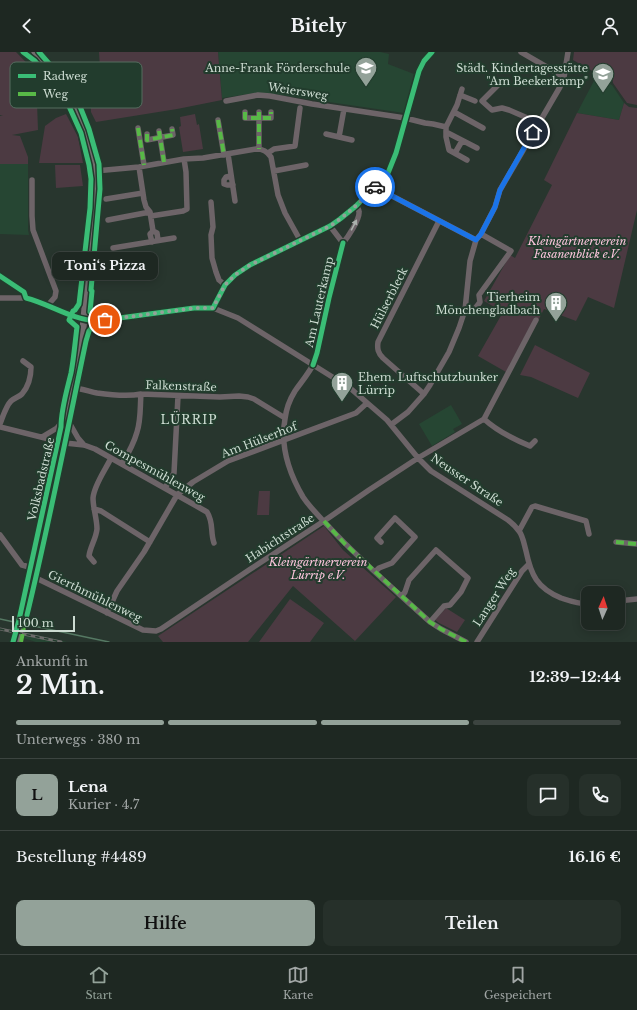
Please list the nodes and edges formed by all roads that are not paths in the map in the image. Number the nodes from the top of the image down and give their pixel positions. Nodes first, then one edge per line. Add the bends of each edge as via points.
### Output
1 (28, 52) edge
2 (35, 52) edge
3 (432, 52) edge
4 (521, 52) edge
5 (568, 52) edge
6 (41, 62) edge
7 (42, 62) edge
8 (564, 77) junction
9 (500, 83) dead end
10 (226, 101) dead end
11 (475, 101) dead end
12 (75, 108) edge
13 (300, 108) dead end
14 (344, 109) junction
15 (245, 112) dead end
16 (258, 112) dead end
17 (271, 112) dead end
18 (454, 112) junction
19 (259, 118) junction
20 (405, 118) junction
21 (218, 120) dead end
22 (539, 123) junction
23 (483, 128) dead end
24 (172, 129) dead end
25 (446, 130) junction
26 (159, 131) dead end
27 (137, 133) dead end
28 (147, 134) dead end
29 (326, 134) dead end
30 (339, 137) junction
31 (160, 138) junction
32 (352, 140) dead end
33 (462, 141) junction
34 (477, 148) dead end
35 (259, 149) junction
36 (268, 153) junction
37 (456, 153) junction
38 (226, 155) junction
39 (184, 159) junction
40 (467, 160) dead end
41 (164, 162) junction
42 (306, 165) dead end
43 (141, 166) junction
44 (274, 170) junction
45 (96, 171) junction
46 (32, 180) dead end
47 (375, 187) junction
48 (143, 193) junction
49 (106, 199) dead end
50 (235, 201) dead end
51 (211, 202) dead end
52 (356, 206) junction
53 (150, 214) junction
54 (108, 220) dead end
55 (439, 221) junction
56 (330, 226) junction
57 (153, 231) junction
58 (481, 234) junction
59 (174, 238) dead end
60 (158, 240) junction
61 (300, 240) junction
62 (476, 240) junction
63 (152, 242) junction
64 (343, 243) junction
65 (113, 248) dead end
66 (0, 276) edge
67 (225, 285) junction
68 (0, 298) edge
69 (26, 298) junction
70 (48, 305) junction
71 (213, 308) junction
72 (465, 310) junction
73 (84, 320) junction
74 (536, 320) dead end
75 (24, 361) dead end
76 (313, 364) junction
77 (72, 388) junction
78 (141, 394) junction
79 (424, 394) junction
80 (178, 396) junction
81 (368, 403) junction
82 (66, 417) junction
83 (285, 418) junction
84 (484, 419) junction
85 (0, 424) edge
86 (392, 424) junction
87 (0, 427) edge
88 (42, 437) junction
89 (283, 441) junction
90 (535, 441) dead end
91 (61, 442) junction
92 (84, 445) junction
93 (112, 458) junction
94 (418, 458) junction
95 (122, 464) junction
96 (165, 488) junction
97 (177, 495) junction
98 (94, 509) junction
99 (324, 521) junction
100 (519, 531) junction
101 (589, 534) dead end
102 (0, 535) edge
103 (150, 542) junction
104 (381, 542) dead end
105 (616, 542) dead end
106 (214, 543) dead end
107 (637, 544) edge
108 (94, 562) dead end
109 (529, 564) junction
110 (33, 568) junction
111 (375, 572) junction
112 (31, 577) junction
113 (402, 596) junction
114 (637, 599) edge
115 (625, 600) edge
116 (581, 604) edge
117 (107, 613) junction
118 (430, 622) junction
119 (151, 631) joint
120 (17, 642) edge
121 (466, 642) edge
122 (477, 642) edge

1 - 6 main road
2 - 7 main road
3 - 20 street via 419,71
4 - 8 street
5 - 8 street
8 - 22 street
9 - 22 street via 482,101 492,110 502,108
10 - 14 street, Weiersweg via 258,95
11 - 18 street via 461,92
12 - 45 main road, Volksbadstraße via 87,137
13 - 36 street via 295,146 274,149
14 - 20 street, Weiersweg
14 - 30 street
15 - 19 street via 245,118
16 - 19 street
17 - 19 street via 271,118
18 - 23 street
18 - 25 street
19 - 35 street
20 - 25 street, Weiersweg via 433,124
20 - 47 street via 388,173
21 - 38 street
22 - 58 street via 500,190 495,207
24 - 31 street via 173,135
25 - 33 street, Weiersweg
25 - 37 street via 449,150
26 - 31 street
27 - 43 street
28 - 31 street via 148,140
29 - 30 street
30 - 32 street
31 - 41 street
33 - 34 street, Weiersweg
33 - 37 street
35 - 36 street
35 - 38 street
36 - 44 street
37 - 40 street
38 - 39 street
38 - 50 street via 231,176 226,177 224,184 233,184
39 - 41 street
39 - 53 street via 187,209
41 - 43 street
42 - 44 street
43 - 45 street
43 - 48 street
44 - 61 street via 278,195
45 - 73 main road, Volksbadstraße
46 - 70 street via 33,230 56,291 55,297
47 - 52 street
47 - 55 street
48 - 49 street
48 - 53 street
51 - 67 street via 214,227 212,258 219,280
52 - 56 street
64 -> 52 street, Am Lauterkamp via 359,216
53 - 54 street
53 - 57 street
55 - 62 street
55 - 79 street, Hülserbleck via 378,342 379,353 383,358
56 - 61 street
56 - 64 street
57 - 60 street via 157,233
57 - 63 street via 150,234
58 - 62 street
58 - 72 street via 511,251 479,295 480,302 474,310
59 - 60 street
60 - 63 street
61 - 67 street via 250,265
62 - 72 street via 470,261
63 - 65 street
64 - 76 street, Am Lauterkamp via 318,353
66 - 69 street via 24,292
67 - 71 street
68 - 69 street, Neusser Straße
69 - 70 street, Neusser Straße
70 - 73 street, Neusser Straße
71 - 73 street, Neusser Straße via 194,308 97,321
71 - 76 street, Neusser Straße via 238,318
72 - 79 street via 449,352
73 - 77 main road, Volksbadstraße
74 - 84 street
75 - 85 street via 32,367 32,372 22,393 11,401
76 - 81 street, Neusser Straße
76 - 83 street via 294,392
77 - 78 street, Falkenstraße via 112,395
77 - 82 main road, Volksbadstraße
78 - 80 street, Falkenstraße
78 - 95 street via 137,432
79 - 86 street via 408,412
80 - 83 street, Falkenstraße via 248,397
80 - 96 street via 174,473
81 - 86 street, Neusser Straße
81 - 89 street, Am Hülserhof via 356,414
82 - 88 street via 57,428
82 - 91 main road, Volksbadstraße
82 - 92 street
83 - 89 street
84 - 90 street via 491,426 530,446
84 - 94 street, Habichtstraße
86 - 94 street, Neusser Straße
87 - 88 street, Compesmühlenweg
88 - 91 street, Compesmühlenweg
89 - 97 street, Am Hülserhof via 228,462 193,482
89 - 99 street via 289,467 303,498
91 - 92 street, Compesmühlenweg
91 - 110 main road, Volksbadstraße
92 - 93 street, Compesmühlenweg
93 - 95 street, Compesmühlenweg
93 - 98 street via 95,488
94 - 99 street, Habichtstraße
94 - 100 street, Neusser Straße via 431,470 508,520
95 - 96 street, Compesmühlenweg
96 - 97 street, Compesmühlenweg
97 - 103 street, Am Hülserhof
97 - 106 street, Compesmühlenweg via 207,512 212,524
98 - 103 street
98 - 108 street via 97,528 89,556
99 - 111 street
99 - 119 street, Habichtstraße via 162,629
100 - 101 street via 535,506 586,521
100 - 109 street, Neusser Straße
102 - 110 street via 22,565
103 - 117 street, Am Hülserhof via 117,591
104 - 111 street via 377,538 395,518 415,536 392,563
105 - 107 street
109 - 116 street, Neusser Straße via 538,583 546,590 574,603
109 - 122 street, Langer Weg
110 - 112 main road, Volksbadstraße
111 - 113 street
112 - 117 street, Gierthmühlenweg
112 - 120 main road, Volksbadstraße
113 - 118 street
113 - 118 street via 409,580 436,550 468,578 458,596 450,605 444,606
114 - 115 street
117 - 119 street, Gierthmühlenweg via 143,630
118 - 121 street

